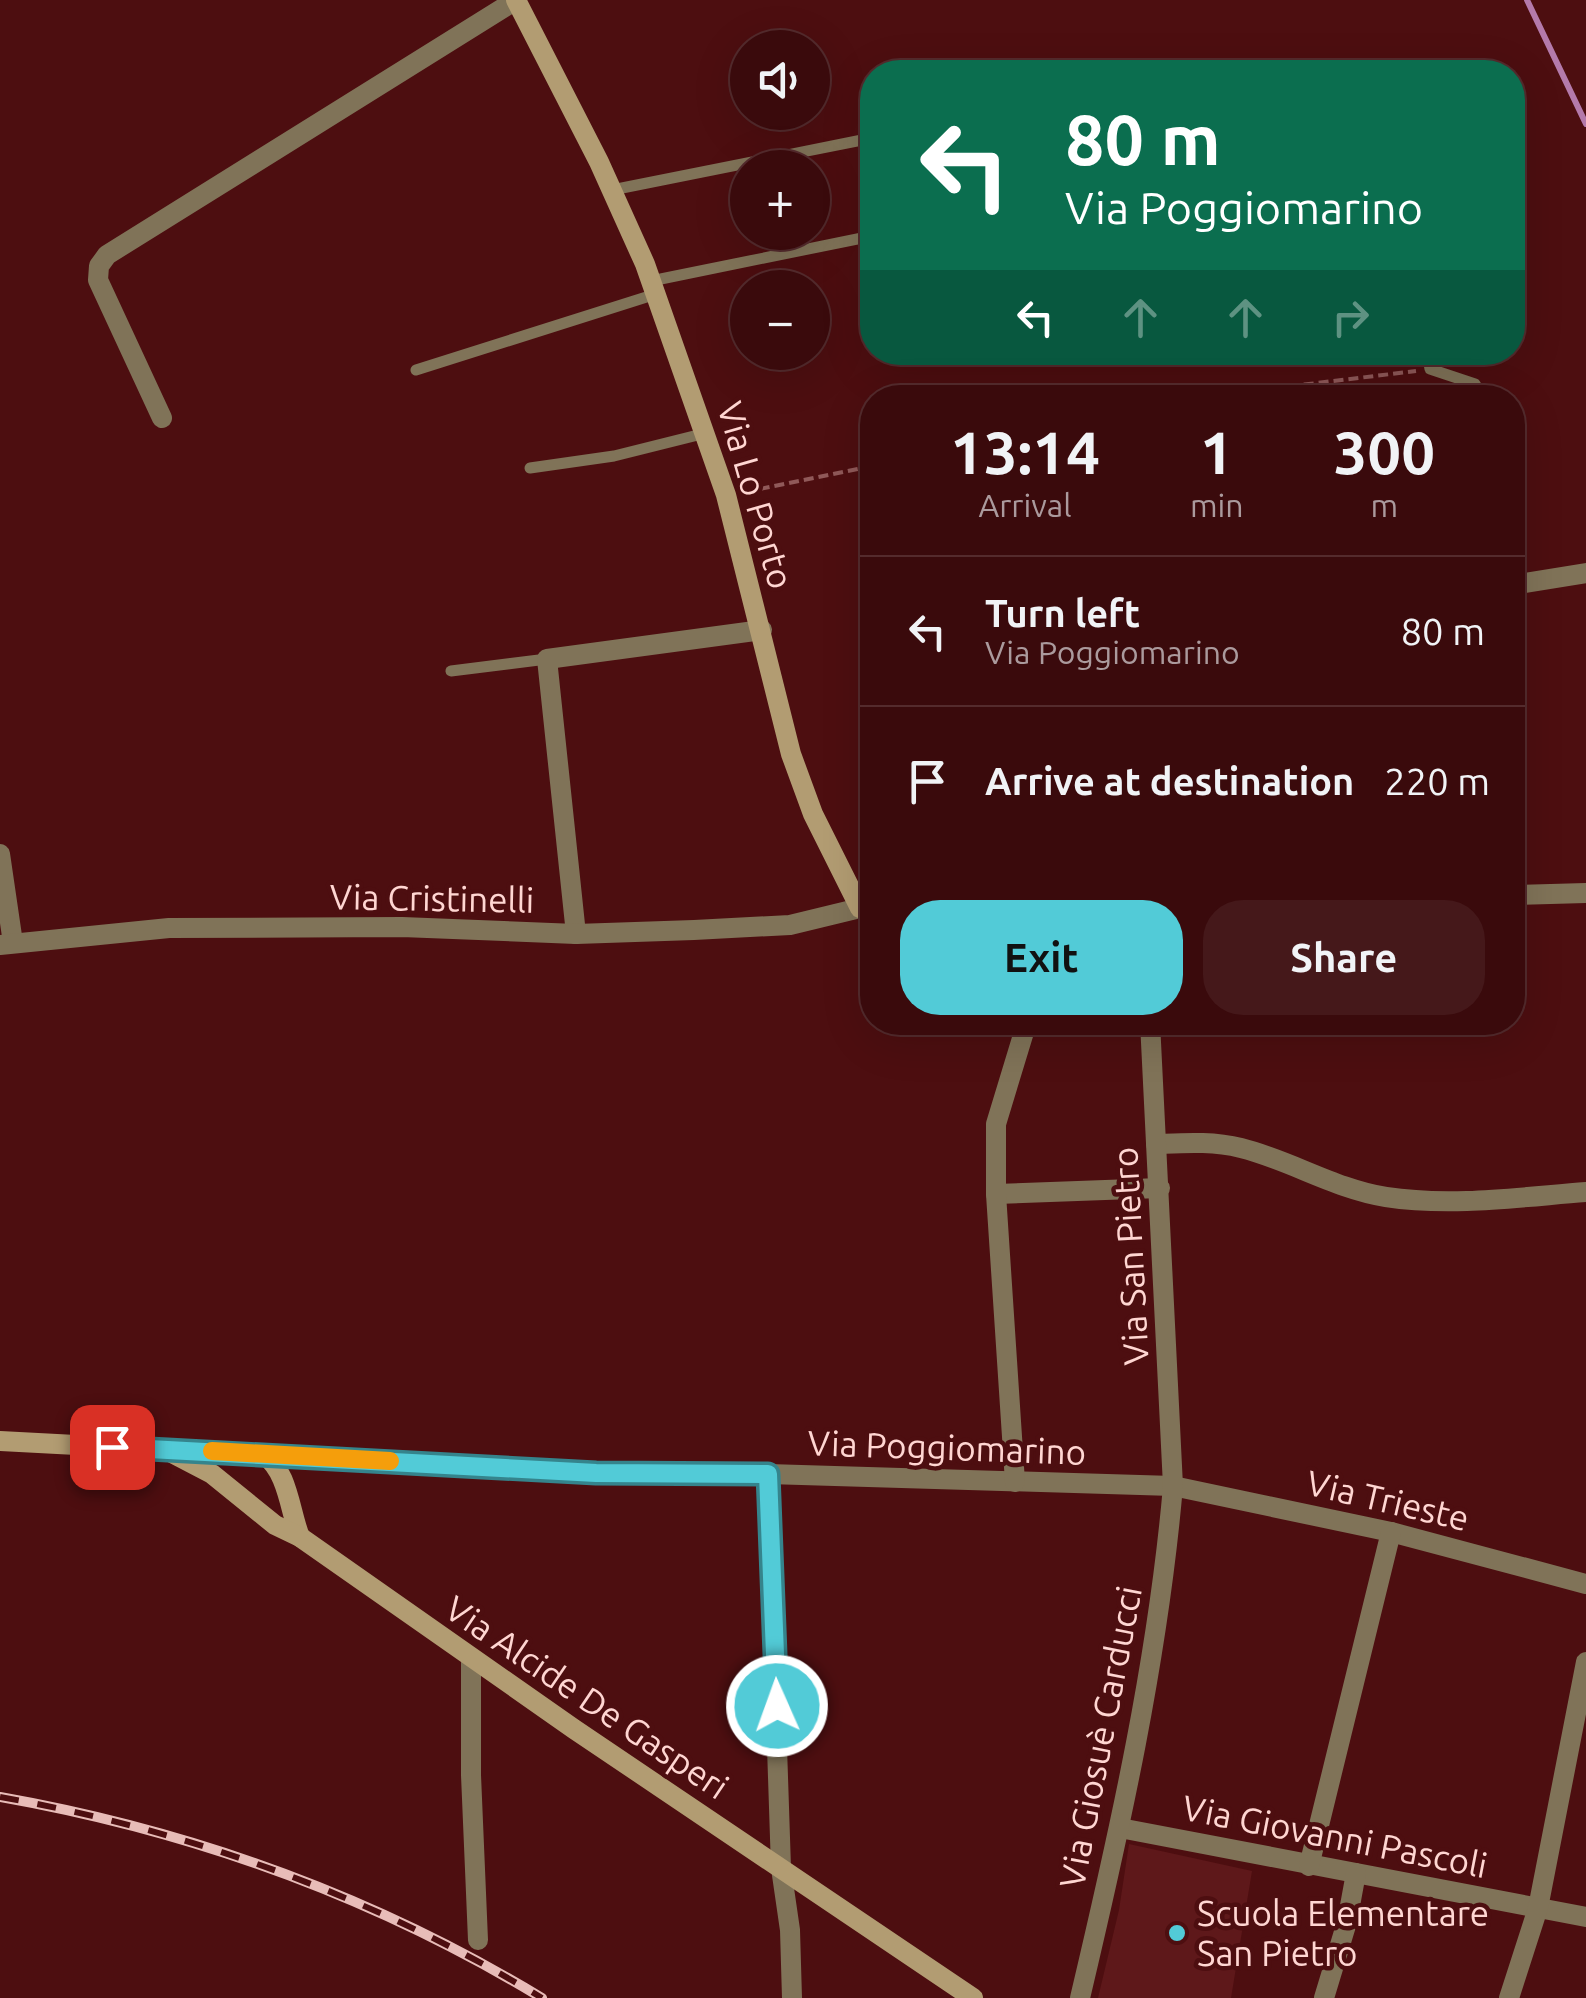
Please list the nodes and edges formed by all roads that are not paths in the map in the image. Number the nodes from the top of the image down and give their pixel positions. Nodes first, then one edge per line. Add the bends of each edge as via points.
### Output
1 (516, 0) edge
2 (860, 140) edge
3 (612, 190) junction
4 (860, 239) edge
5 (654, 288) junction
6 (1429, 365) edge
7 (416, 370) dead end
8 (1476, 385) edge
9 (162, 418) dead end
10 (706, 433) junction
11 (530, 468) dead end
12 (1586, 573) edge
13 (1525, 579) edge
14 (762, 630) junction
15 (547, 659) junction
16 (451, 671) dead end
17 (0, 854) edge
18 (1586, 892) edge
19 (1525, 894) edge
20 (860, 898) edge
21 (860, 910) edge
22 (576, 934) junction
23 (7, 944) edge
24 (1023, 1035) edge
25 (1151, 1035) edge
26 (1156, 1144) junction
27 (1160, 1188) junction
28 (1586, 1192) edge
29 (996, 1194) junction
30 (0, 1441) edge
31 (166, 1450) junction
32 (256, 1454) junction
33 (768, 1474) junction
34 (281, 1479) junction
35 (1015, 1482) junction
36 (1173, 1486) junction
37 (239, 1493) junction
38 (1391, 1532) junction
39 (300, 1537) junction
40 (1586, 1584) edge
41 (471, 1658) junction
42 (1586, 1662) edge
43 (1120, 1828) junction
44 (1309, 1866) junction
45 (781, 1868) junction
46 (1356, 1873) junction
47 (1538, 1908) junction
48 (1586, 1918) edge
49 (478, 1940) dead end
50 (792, 1998) edge
51 (974, 1998) edge
52 (1080, 1998) edge
53 (1324, 1998) edge
54 (1509, 1998) edge

1 - 3 main road, Via Lo Porto
1 - 9 street via 107,254 98,280
2 - 3 lane
3 - 5 main road, Via Lo Porto
4 - 5 lane
5 - 7 lane
5 - 10 main road, Via Lo Porto
6 - 8 lane
10 - 11 lane
10 - 14 main road, Via Lo Porto
12 - 13 street
14 - 15 street
14 - 20 main road, Via Lo Porto via 791,754 813,814
15 - 16 lane
15 - 22 street
17 - 23 street
18 - 19 street
21 - 22 street, Via Cristinelli via 790,925
22 - 23 street, Via Cristinelli via 169,928
24 - 29 street via 996,1124
25 - 26 street, Via San Pietro
26 - 27 street, Via San Pietro
26 - 28 street via 1243,1148 1386,1197
27 - 29 street
27 - 36 street, Via San Pietro
29 - 35 street
30 - 31 main road, Via Poggiomarino
31 - 32 main road, Via Poggiomarino
31 - 37 main road, Via Alcide De Gasperi
32 - 33 street, Via Poggiomarino via 596,1473
32 - 34 main road via 274,1464
32 - 37 main road via 232,1460 228,1473
33 - 35 street, Via Poggiomarino
33 - 45 street
34 - 37 main road via 272,1500
34 - 39 main road
35 - 36 street, Via Poggiomarino
36 - 38 street, Via Trieste
36 - 43 street, Via Giosuè Carducci
37 - 39 main road, Via Alcide De Gasperi
38 - 40 street, Via Trieste
38 - 44 street
39 - 41 main road, Via Alcide De Gasperi
41 - 45 main road, Via Alcide De Gasperi
41 - 49 street
42 - 47 street
43 - 44 street, Via Giovanni Pascoli
43 - 52 street, Via Giosuè Carducci
44 - 46 street, Via Giovanni Pascoli
45 - 50 street
45 - 51 main road, Via Alcide De Gasperi
46 - 47 street, Via Giovanni Pascoli
46 - 53 street
47 - 48 street, Via Giovanni Pascoli
47 - 54 street

